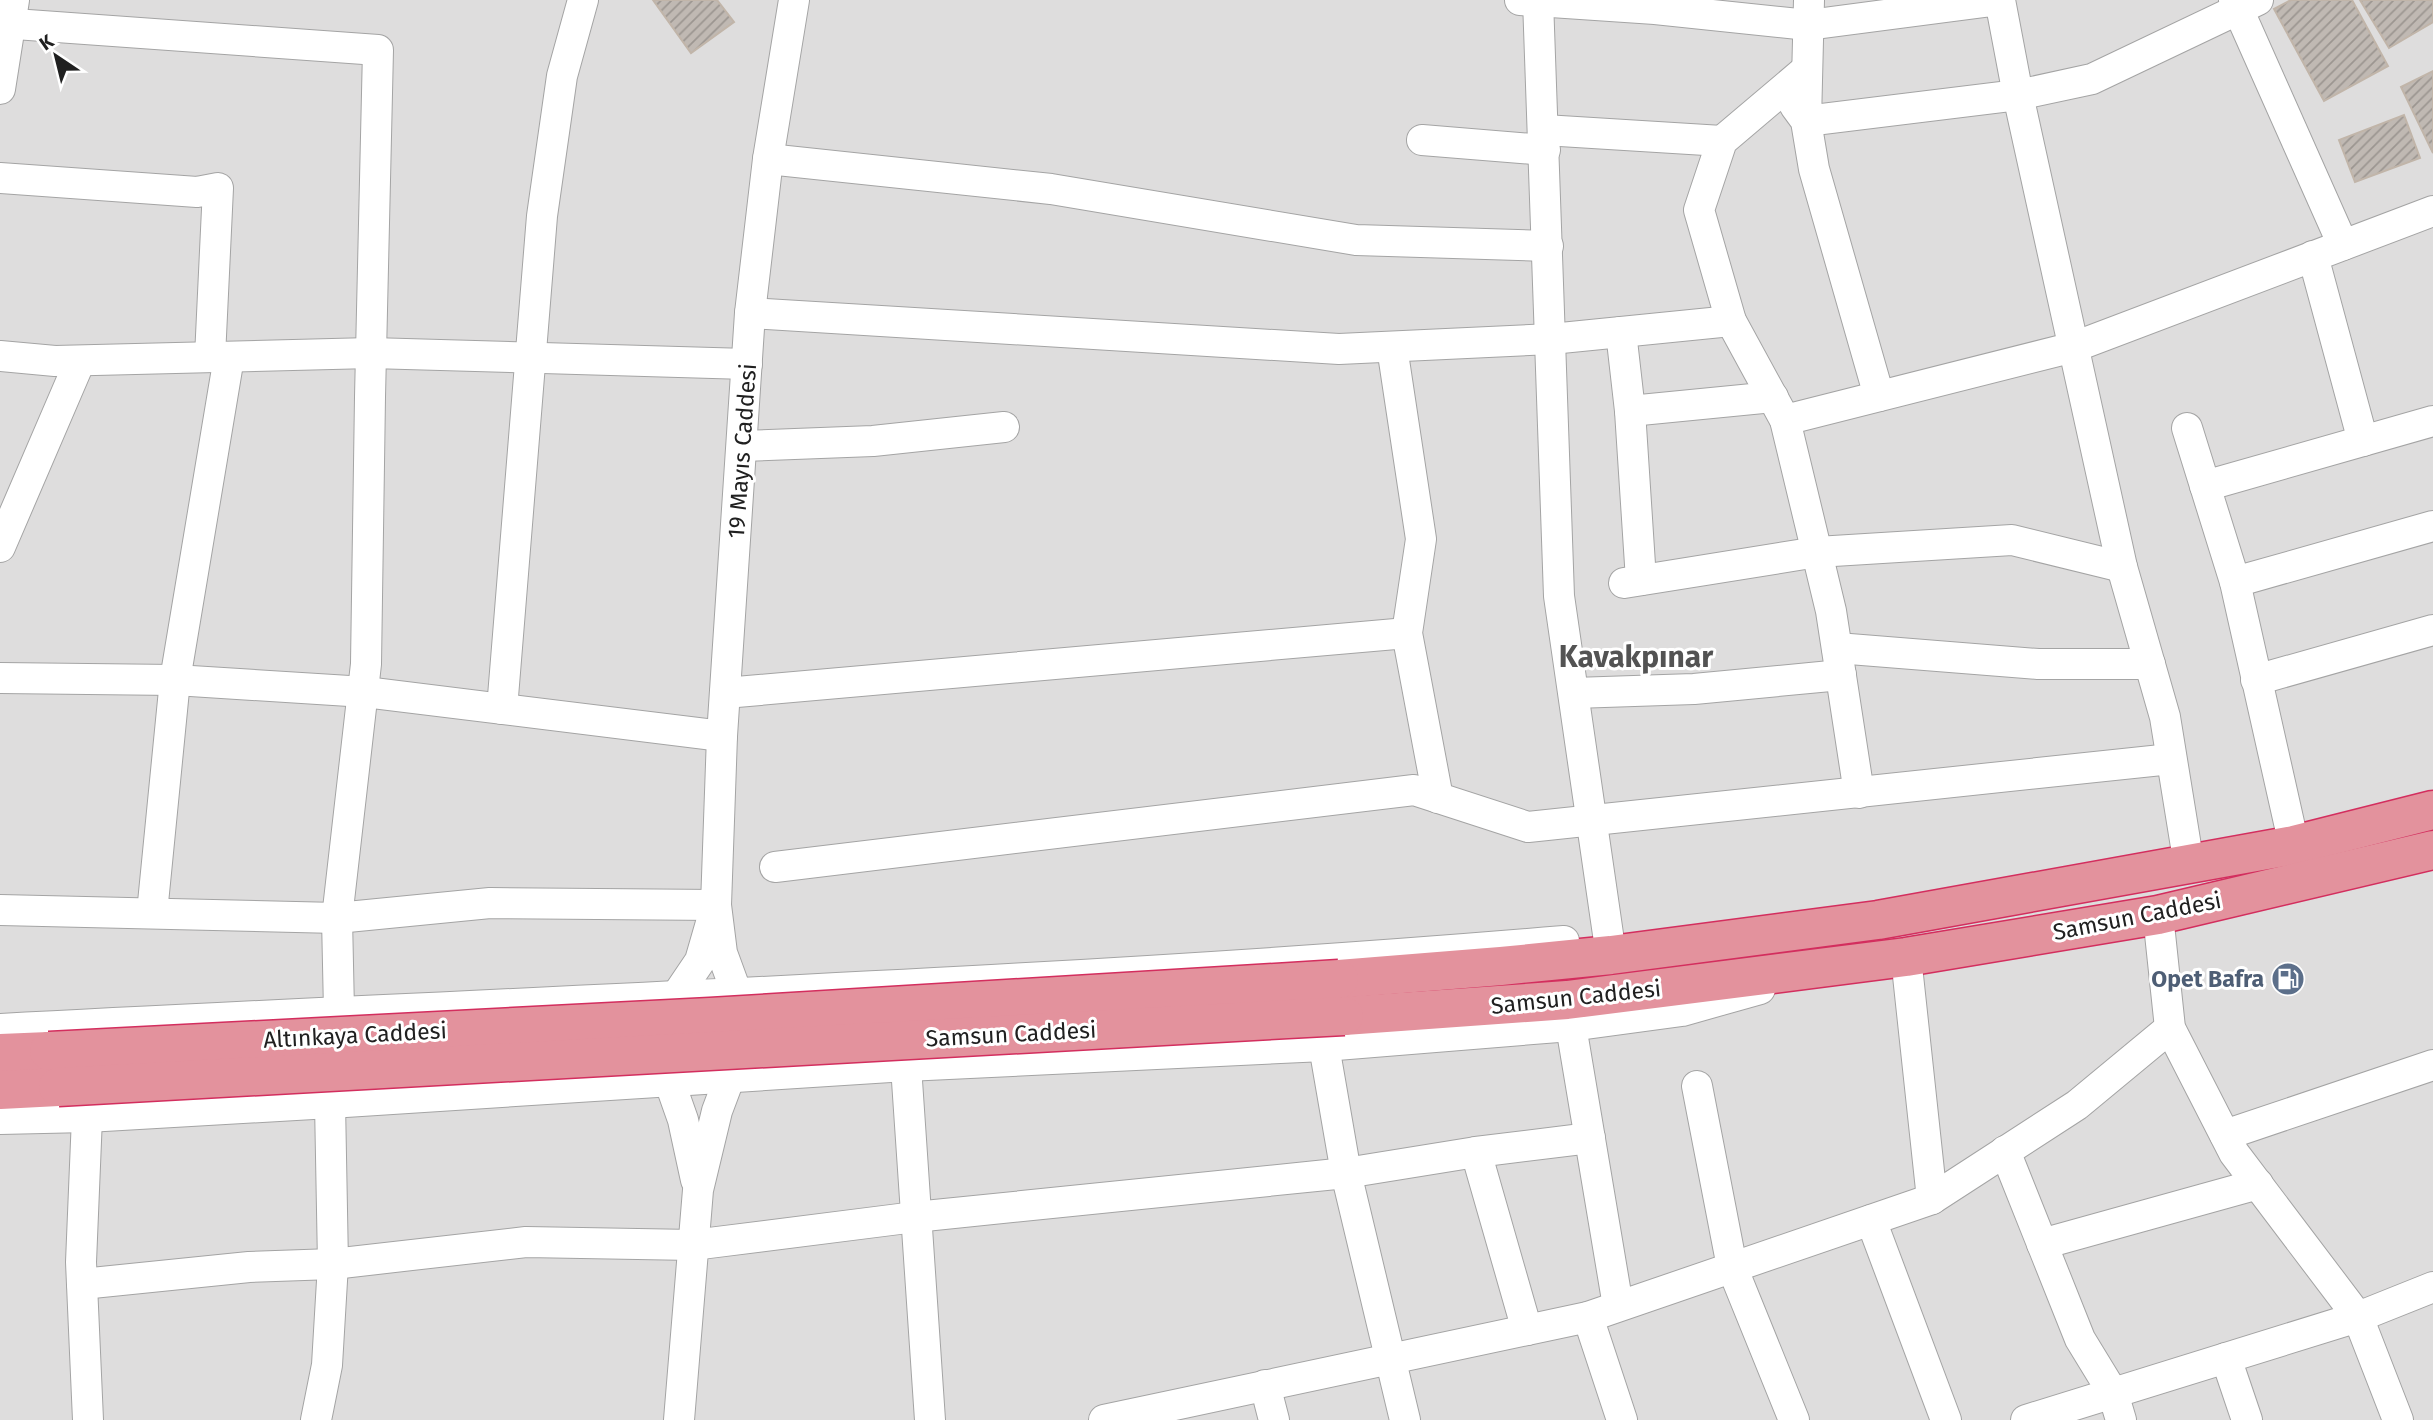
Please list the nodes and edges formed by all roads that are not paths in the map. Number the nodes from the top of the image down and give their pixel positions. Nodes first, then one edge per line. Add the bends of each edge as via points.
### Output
1 (583, 0) edge
2 (794, 0) edge
3 (1532, 0) edge
4 (2243, 3) edge
5 (1809, 13) edge
6 (8, 16) edge
7 (1807, 69) junction
8 (0, 89) edge
9 (1783, 89) junction
10 (2018, 95) junction
11 (1806, 121) junction
12 (1423, 140) dead end
13 (1544, 140) junction
14 (1722, 141) junction
15 (768, 159) junction
16 (0, 178) edge
17 (2433, 211) edge
18 (2343, 245) junction
19 (1548, 246) junction
20 (2314, 256) junction
21 (750, 313) junction
22 (1731, 321) junction
23 (1621, 332) junction
24 (1551, 339) junction
25 (1392, 346) junction
26 (2074, 347) junction
27 (370, 353) junction
28 (0, 356) edge
29 (219, 357) junction
30 (530, 358) junction
31 (80, 361) junction
32 (747, 364) junction
33 (1879, 396) junction
34 (1779, 409) junction
35 (1630, 411) junction
36 (2433, 421) edge
37 (1004, 427) dead end
38 (2187, 428) dead end
39 (2363, 441) junction
40 (742, 446) junction
41 (2205, 486) junction
42 (2433, 526) edge
43 (0, 547) edge
44 (1817, 552) junction
45 (2122, 567) junction
46 (2235, 582) junction
47 (2433, 630) edge
48 (1406, 633) junction
49 (1839, 661) junction
50 (2150, 664) junction
51 (0, 678) edge
52 (175, 680) junction
53 (2256, 680) junction
54 (365, 692) junction
55 (725, 693) junction
56 (1574, 693) junction
57 (502, 709) junction
58 (722, 736) junction
59 (2171, 759) junction
60 (1859, 793) junction
61 (1438, 798) junction
62 (2433, 810) edge
63 (1593, 820) junction
64 (2294, 845) junction
65 (2433, 850) edge
66 (2189, 864) junction
67 (775, 867) dead end
68 (716, 905) junction
69 (0, 910) edge
70 (152, 913) junction
71 (2158, 915) junction
72 (337, 918) junction
73 (1610, 946) junction
74 (1906, 957) junction
75 (1847, 966) junction
76 (675, 998) junction
77 (340, 1011) junction
78 (1336, 1013) junction
79 (1571, 1026) junction
80 (2170, 1028) junction
81 (0, 1029) edge
82 (725, 1034) junction
83 (0, 1053) edge
84 (2433, 1065) edge
85 (906, 1066) junction
86 (54, 1069) junction
87 (670, 1083) junction
88 (1697, 1086) dead end
89 (0, 1090) edge
90 (330, 1103) junction
91 (87, 1117) junction
92 (0, 1119) edge
93 (2225, 1135) junction
94 (1590, 1138) junction
95 (2005, 1151) junction
96 (1476, 1152) junction
97 (1346, 1173) junction
98 (2258, 1184) junction
99 (698, 1190) junction
100 (1931, 1199) junction
101 (915, 1217) junction
102 (1871, 1220) junction
103 (2042, 1244) junction
104 (694, 1245) junction
105 (333, 1264) junction
106 (1732, 1267) junction
107 (82, 1284) junction
108 (2433, 1287) edge
109 (1618, 1306) junction
110 (1588, 1317) junction
111 (2358, 1317) junction
112 (1527, 1329) junction
113 (1392, 1358) junction
114 (2226, 1358) junction
115 (1265, 1385) junction
116 (2117, 1406) edge
117 (1153, 1415) edge
118 (2039, 1418) edge
119 (88, 1420) edge
120 (316, 1420) edge
121 (679, 1420) edge
122 (930, 1420) edge
123 (1104, 1420) edge
124 (1274, 1420) edge
125 (1405, 1420) edge
126 (1622, 1420) edge
127 (1794, 1420) edge
128 (1946, 1420) edge
129 (2247, 1420) edge
130 (2398, 1420) edge

1 - 30 street via 562,76 542,216
2 - 15 street, 19 Mayıs Caddesi
3 - 5 street
3 - 13 street
4 - 10 street via 2092,79
4 - 18 street
5 - 7 street
5 - 10 street via 2000,0
6 - 8 street
6 - 27 street via 378,50
7 - 9 street
7 - 11 street
9 - 11 street
9 - 14 street
10 - 11 street
10 - 26 street
11 - 33 street via 1814,169
12 - 13 street
13 - 14 street
13 - 19 street
14 - 22 street via 1699,210
15 - 19 street via 1051,189 1356,240
15 - 21 street, 19 Mayıs Caddesi
16 - 29 street via 197,192 218,188
17 - 18 street
18 - 20 street
19 - 24 street
20 - 26 street
20 - 39 street
21 - 25 street via 1339,349
21 - 32 street, 19 Mayıs Caddesi
22 - 23 street
22 - 34 street
23 - 24 street
23 - 35 street
24 - 25 street
24 - 56 street via 1559,596
25 - 48 street via 1421,539
26 - 33 street
26 - 45 street
27 - 29 street
27 - 30 street
27 - 54 street
28 - 31 street
29 - 31 street
29 - 52 street
30 - 32 street
30 - 57 street
31 - 43 street
32 - 40 street, 19 Mayıs Caddesi
33 - 34 street
34 - 35 street
34 - 44 street
35 - 44 street via 1632,581
36 - 39 street
37 - 40 street via 873,441
38 - 41 street
39 - 41 street
40 - 55 street, 19 Mayıs Caddesi
41 - 46 street
42 - 46 street
44 - 45 street via 2012,540
44 - 49 street
45 - 50 street
46 - 53 street
47 - 53 street
48 - 55 street
48 - 61 street
49 - 50 street
49 - 56 street via 1694,689
49 - 60 street
50 - 59 street
51 - 52 street
52 - 54 street
52 - 70 street
53 - 64 street
54 - 57 street
54 - 72 street
55 - 58 street, 19 Mayıs Caddesi
56 - 63 street
57 - 58 street
58 - 68 street, 19 Mayıs Caddesi
59 - 60 street
59 - 66 street
60 - 63 street
61 - 63 street via 1528,827
61 - 67 street via 1413,790
62 - 64 highway, Samsun Caddesi
63 - 73 street
64 - 66 highway, Samsun Caddesi
65 - 71 highway, Samsun Caddesi
66 - 73 highway, Samsun Caddesi via 1878,920 1771,934
68 - 72 street via 490,903
68 - 76 street, 19 Mayıs Caddesi via 700,961
68 - 82 street, 19 Mayıs Caddesi
69 - 70 street
70 - 72 street
71 - 74 highway, Samsun Caddesi
71 - 80 street
72 - 77 street
73 - 78 highway, Samsun Caddesi via 1501,966
73 - 82 street via 1316,960
74 - 75 highway, Samsun Caddesi
74 - 100 street
75 - 78 highway, Samsun Caddesi via 1567,1000
75 - 79 street via 1682,1011
76 - 77 street
76 - 82 street
76 - 87 street, 19 Mayıs Caddesi via 665,1035
77 - 81 street
78 - 79 street
78 - 82 highway, Samsun Caddesi, bridge
78 - 85 street
78 - 97 street
79 - 94 street
80 - 93 street
80 - 95 street via 2077,1105
82 - 85 street
82 - 86 highway, Altınkaya Caddesi, bridge
82 - 87 street
82 - 99 street via 717,1111
83 - 86 highway, Altınkaya Caddesi
84 - 93 street
85 - 101 street
86 - 89 highway, Altınkaya Caddesi
87 - 90 street
87 - 99 street, 19 Mayıs Caddesi
88 - 106 street
90 - 91 street
90 - 105 street
91 - 92 street
91 - 107 street
93 - 98 street
94 - 96 street
94 - 109 street
95 - 100 street
95 - 103 street
96 - 97 street
96 - 112 street
97 - 101 street
97 - 113 street
98 - 103 street
98 - 111 street
99 - 104 street
100 - 102 street
101 - 104 street
101 - 122 street
102 - 106 street
102 - 128 street
103 - 116 street via 2080,1339
104 - 105 street via 526,1242
104 - 121 street
105 - 107 street via 249,1267
105 - 120 street via 327,1365
106 - 109 street
106 - 127 street
107 - 119 street
108 - 111 street
109 - 110 street
110 - 112 street
110 - 126 street
111 - 114 street
111 - 130 street
112 - 113 street
113 - 115 street
113 - 125 street
114 - 116 street
114 - 129 street
115 - 117 street
115 - 124 street
116 - 118 street
117 - 123 street

